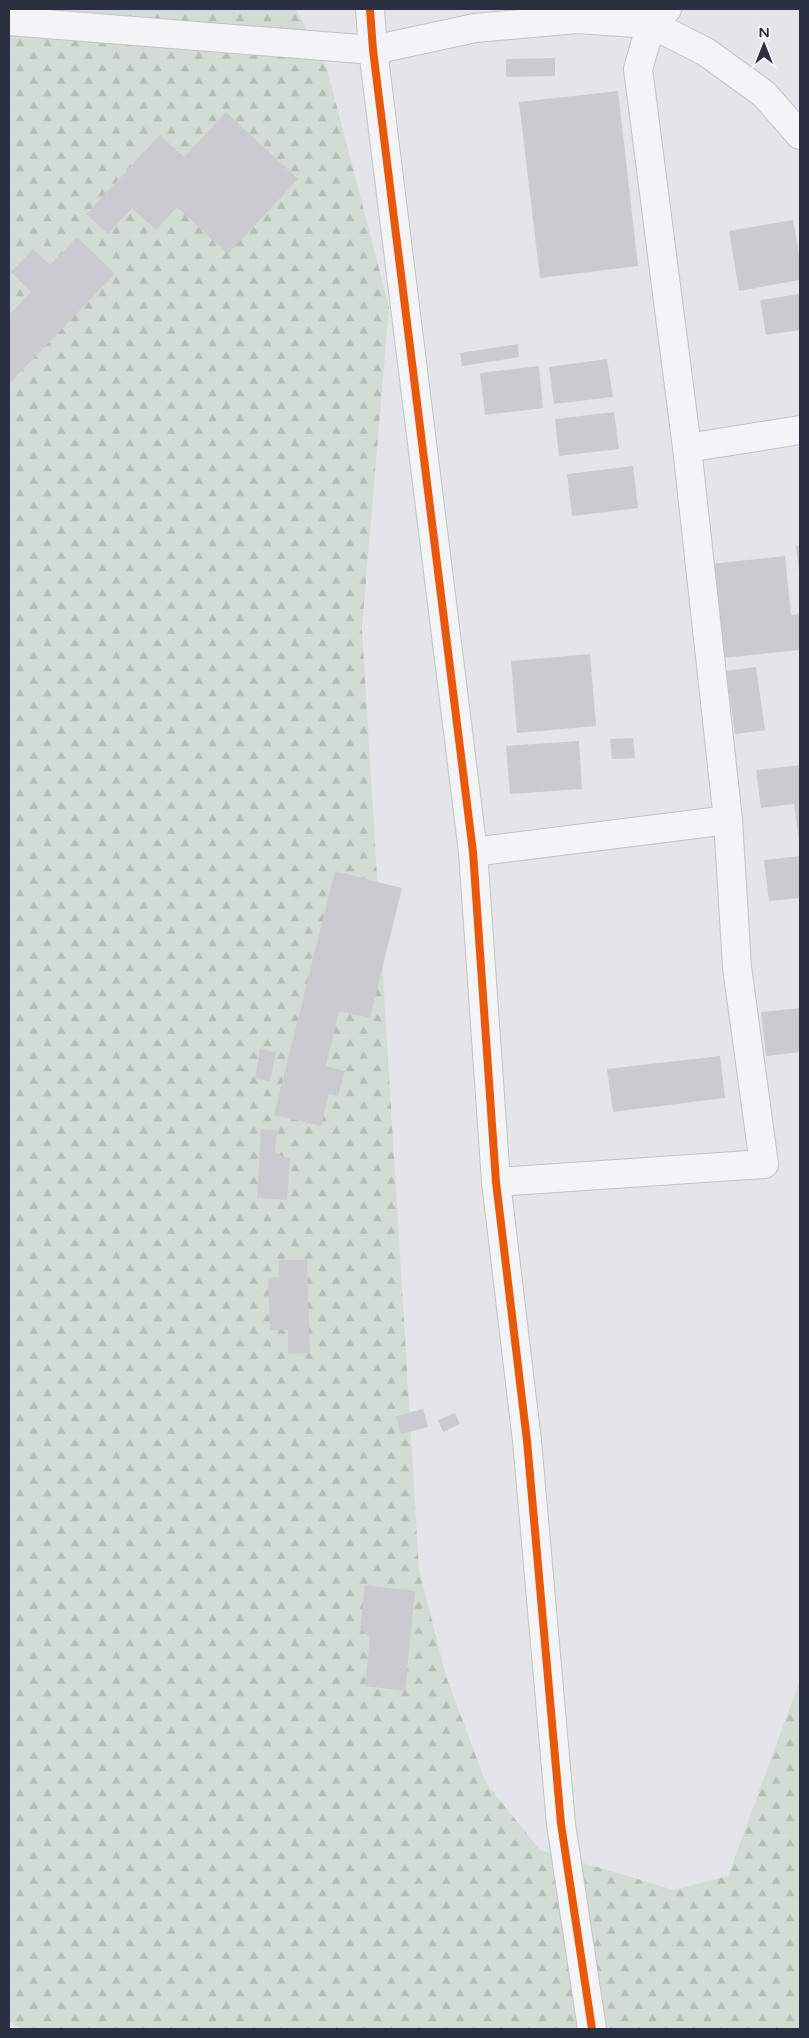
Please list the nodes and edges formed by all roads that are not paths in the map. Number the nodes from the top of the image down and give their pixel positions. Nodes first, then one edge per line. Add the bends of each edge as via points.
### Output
1 (370, 9) edge
2 (659, 16) edge
3 (9, 21) edge
4 (373, 50) junction
5 (800, 135) edge
6 (800, 430) edge
7 (687, 448) junction
8 (728, 820) junction
9 (473, 852) junction
10 (496, 1182) junction
11 (592, 2029) edge

1 - 4 street
2 - 4 street via 475,28
2 - 5 street via 764,94
2 - 7 street via 638,69
3 - 4 street
4 - 9 street
6 - 7 street
7 - 8 street
8 - 9 street
8 - 10 street via 737,967 764,1164
9 - 10 street
10 - 11 street via 528,1442 561,1824

